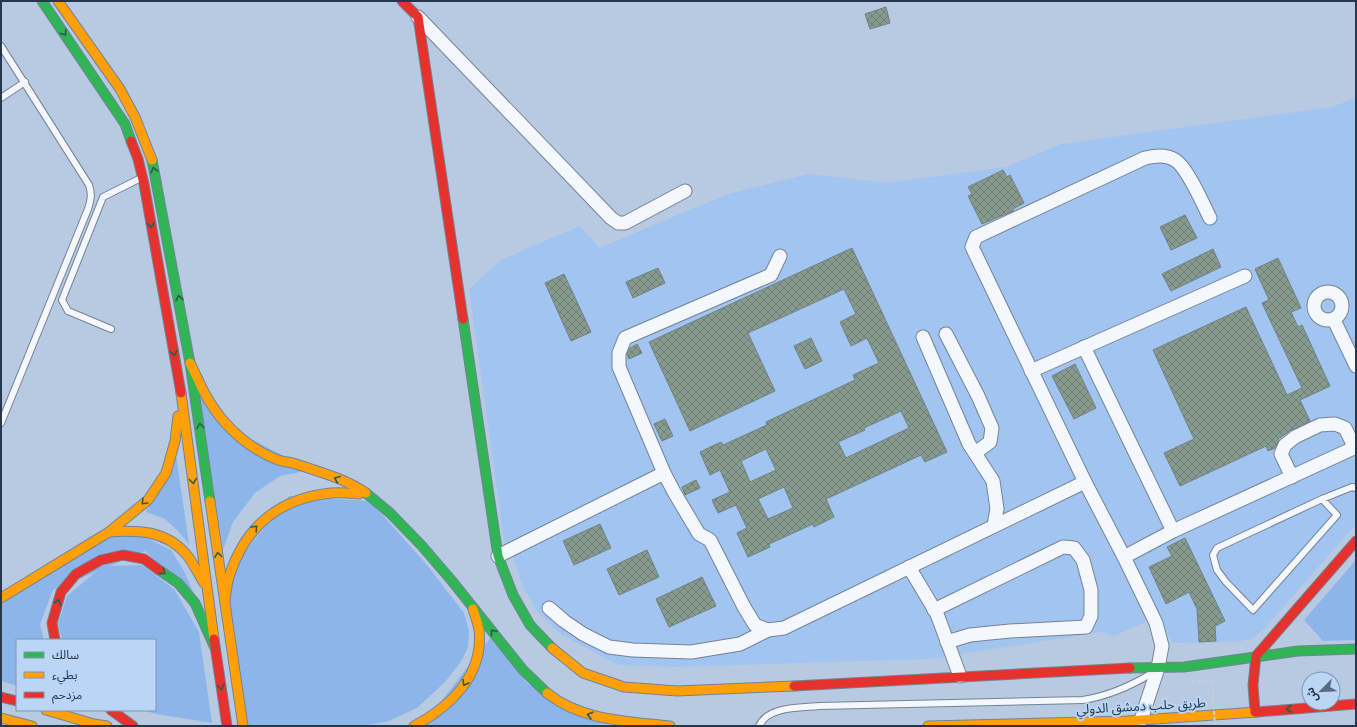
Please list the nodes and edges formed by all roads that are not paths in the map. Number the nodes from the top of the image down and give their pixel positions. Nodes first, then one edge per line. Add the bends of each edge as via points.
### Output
1 (42, 1) edge
2 (58, 1) edge
3 (402, 1) edge
4 (418, 18) junction
5 (1, 46) edge
6 (25, 82) junction
7 (1, 98) edge
8 (143, 178) junction
9 (685, 191) dead end
10 (88, 210) junction
11 (97, 213) junction
12 (1210, 218) dead end
13 (780, 256) dead end
14 (1245, 276) dead end
15 (1334, 320) dead end
16 (111, 329) dead end
17 (946, 334) dead end
18 (923, 337) dead end
19 (1084, 347) junction
20 (190, 363) junction
21 (1356, 366) edge
22 (1031, 371) junction
23 (180, 388) junction
24 (1, 423) edge
25 (1356, 448) edge
26 (975, 453) junction
27 (664, 473) junction
28 (1292, 477) junction
29 (1085, 482) junction
30 (1356, 488) edge
31 (372, 497) junction
32 (1322, 499) junction
33 (994, 526) junction
34 (1173, 531) junction
35 (109, 532) junction
36 (1356, 541) edge
37 (498, 556) junction
38 (1124, 557) junction
39 (909, 567) junction
40 (208, 589) junction
41 (1, 598) edge
42 (225, 601) junction
43 (472, 606) junction
44 (549, 608) dead end
45 (934, 610) junction
46 (768, 630) junction
47 (55, 639) edge
48 (947, 642) junction
49 (215, 648) junction
50 (1356, 649) edge
51 (1256, 656) junction
52 (1158, 668) junction
53 (960, 676) junction
54 (1, 696) edge
55 (16, 701) edge
56 (1356, 704) edge
57 (49, 711) edge
58 (112, 711) edge
59 (1255, 712) junction
60 (1, 718) edge
61 (1141, 720) junction
62 (32, 726) edge
63 (107, 726) edge
64 (133, 726) edge
65 (227, 726) edge
66 (243, 726) edge
67 (414, 726) edge
68 (670, 726) edge
69 (760, 726) edge
70 (928, 726) edge

1 -> 8 main road via 125,124
20 -> 2 main road via 150,155 135,117 120,89
3 - 4 main road
4 - 9 street via 618,223 625,222
4 - 37 main road
5 - 6 lane
6 - 7 lane
6 - 10 lane via 89,185 91,200
8 - 11 lane via 103,197
8 -> 23 main road
10 - 11 lane
10 - 24 lane
11 - 16 lane via 62,300 68,311
12 - 22 street via 1187,173 1176,160 1161,155 1145,158 976,237 972,247
13 - 27 street via 771,276 625,338 619,353 619,367
14 - 19 street
15 - 21 street
17 - 26 street via 992,428 990,442
18 - 26 street
19 - 22 street
19 - 34 street
31 -> 20 main road via 333,477 274,459 245,440 210,403
42 -> 20 main road
22 - 29 street
23 -> 35 main road via 175,441 166,473 148,500
23 -> 40 main road
25 - 28 street
25 - 28 street via 1345,428 1334,424 1320,425 1285,445 1281,454
26 - 33 street via 992,481 997,509
27 - 37 street
27 - 46 street via 699,534 710,540 744,607 756,625
28 - 34 street
29 - 33 street
29 - 38 street
30 - 32 lane via 1352,487
42 -> 31 main road via 230,571 243,543 258,524 277,509 300,498 323,492 348,492
31 - 43 main road via 425,549
32 - 32 lane via 1217,548 1213,555 1218,570 1253,610 1337,515
33 - 39 street
34 - 38 street
35 - 40 main road via 153,532 170,539 186,554
35 - 41 main road
36 - 51 main road
37 - 53 main road via 513,595 530,624 555,651 583,673 624,687 677,691
38 - 52 street via 1156,623 1162,646
39 - 45 street
39 - 46 street via 784,628
40 - 49 main road
42 - 66 main road
43 -> 67 main road via 479,631 479,643 468,678 454,698 428,719
68 -> 43 main road via 591,716 556,700 535,682
44 - 46 street via 583,634 608,646 633,650 691,652 740,644
45 - 48 street
45 - 48 street via 1063,547 1074,548 1083,560 1091,590 1091,616 1086,627 970,635
47 -> 49 main road via 52,623 61,592 76,574 101,560 123,555 144,559 178,583 195,603
48 - 53 street
49 -> 65 main road
50 - 51 main road via 1298,651
51 - 52 main road via 1184,667
51 - 59 main road via 1253,685
52 - 53 main road
52 - 61 street
52 - 69 lane via 1133,684 1088,699 818,706 778,710 766,716
54 - 55 main road
56 -> 59 main road, طريق حلب دمشق الدولي
57 - 63 main road
58 - 64 main road
59 - 61 main road, طريق حلب دمشق الدولي
60 - 62 main road
61 - 70 main road, طريق حلب دمشق الدولي

